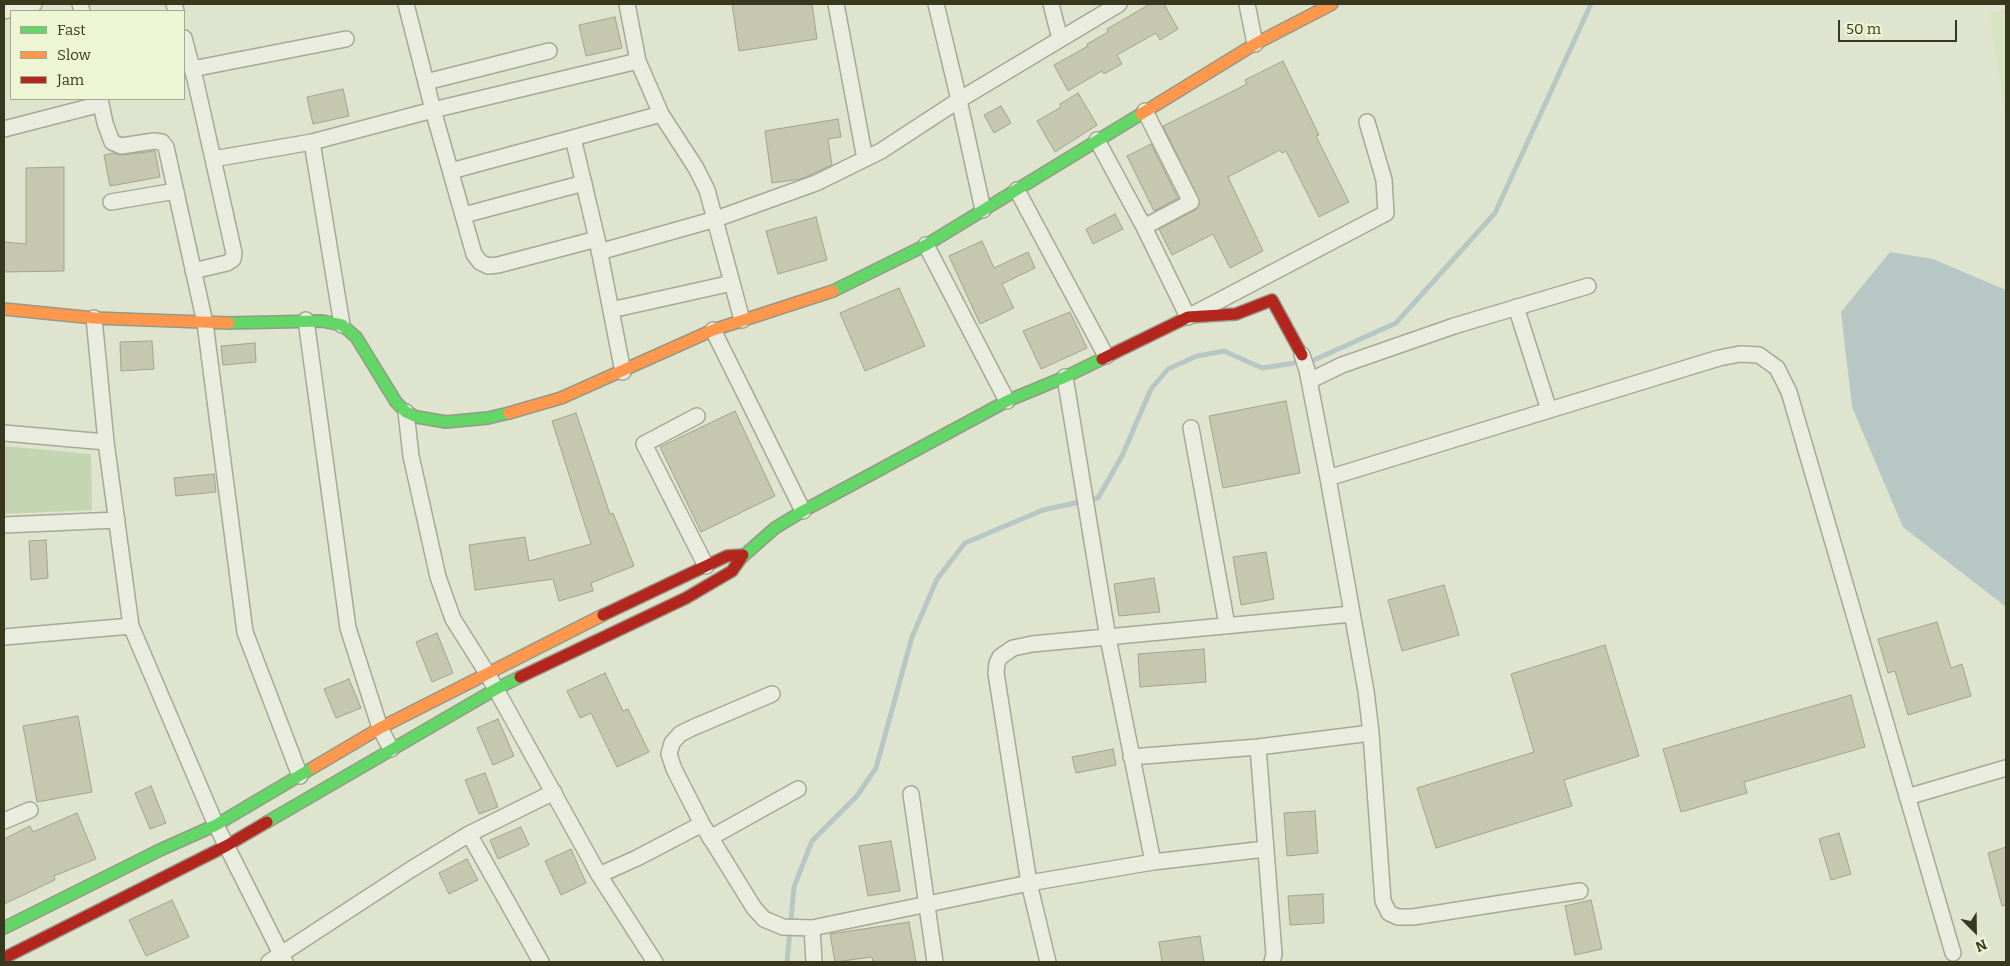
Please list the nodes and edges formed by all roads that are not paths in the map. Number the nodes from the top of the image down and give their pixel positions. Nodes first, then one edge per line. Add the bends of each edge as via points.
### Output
1 (33, 4) edge
2 (406, 4) edge
3 (627, 4) edge
4 (836, 4) edge
5 (936, 4) edge
6 (1051, 4) edge
7 (1119, 4) edge
8 (1247, 4) edge
9 (1332, 4) edge
10 (4, 11) edge
11 (346, 39) dead end
12 (1060, 39) junction
13 (185, 42) edge
14 (1255, 44) junction
15 (549, 50) dead end
16 (638, 61) junction
17 (192, 69) junction
18 (426, 82) junction
19 (959, 100) junction
20 (101, 102) edge
21 (433, 110) junction
22 (1145, 111) junction
23 (661, 114) junction
24 (1367, 122) dead end
25 (4, 129) edge
26 (573, 138) junction
27 (1097, 140) junction
28 (312, 142) junction
29 (214, 159) junction
30 (865, 159) junction
31 (451, 171) junction
32 (584, 183) junction
33 (1017, 190) junction
34 (176, 191) junction
35 (111, 202) dead end
36 (982, 210) junction
37 (464, 215) junction
38 (716, 219) junction
39 (1144, 227) junction
40 (598, 245) junction
41 (926, 245) junction
42 (193, 271) junction
43 (732, 283) junction
44 (1588, 286) dead end
45 (1516, 307) junction
46 (4, 309) edge
47 (611, 310) junction
48 (1188, 316) junction
49 (94, 318) junction
50 (306, 320) junction
51 (742, 320) junction
52 (204, 323) junction
53 (342, 325) junction
54 (713, 330) junction
55 (1302, 355) joint
56 (1106, 356) junction
57 (623, 372) junction
58 (1308, 375) junction
59 (1065, 377) junction
60 (1007, 401) junction
61 (1549, 410) junction
62 (406, 412) junction
63 (696, 416) dead end
64 (1191, 428) dead end
65 (4, 433) edge
66 (106, 442) junction
67 (1328, 478) junction
68 (803, 511) junction
69 (117, 520) junction
70 (4, 525) edge
71 (743, 555) junction
72 (706, 566) junction
73 (1352, 614) junction
74 (1227, 625) junction
75 (131, 626) junction
76 (4, 637) edge
77 (1108, 638) junction
78 (487, 673) junction
79 (496, 689) junction
80 (772, 694) dead end
81 (380, 728) junction
82 (1371, 733) junction
83 (1258, 747) junction
84 (391, 749) junction
85 (1131, 757) junction
86 (2006, 768) edge
87 (300, 776) junction
88 (798, 789) dead end
89 (554, 792) junction
90 (911, 794) dead end
91 (1907, 798) junction
92 (30, 810) dead end
93 (4, 821) edge
94 (702, 824) junction
95 (216, 826) junction
96 (469, 834) junction
97 (710, 838) junction
98 (226, 846) junction
99 (1265, 849) junction
100 (1153, 862) junction
101 (599, 875) junction
102 (1029, 883) junction
103 (1580, 891) dead end
104 (926, 904) junction
105 (4, 928) edge
106 (809, 928) junction
107 (1953, 953) dead end
108 (4, 958) edge
109 (278, 960) edge
110 (541, 962) edge
111 (654, 962) edge
112 (814, 962) edge
113 (935, 962) edge
114 (1048, 962) edge
115 (1272, 962) edge

1 - 10 street
2 - 18 street
3 - 16 street
4 - 30 street
5 - 19 street
6 - 12 street
7 - 12 street
8 - 14 street
9 - 14 street
11 - 17 street
12 - 19 street
13 - 17 street
14 - 22 street
15 - 18 street
16 - 21 street
16 - 23 street
17 - 29 street
18 - 21 street
19 - 30 street
19 - 36 street
20 - 25 street
20 - 34 street via 112,142 121,146 162,142
21 - 28 street
21 - 31 street
22 - 27 street
22 - 39 street via 1191,202
23 - 26 street
23 - 38 street via 696,168
24 - 48 street via 1384,180 1386,213
26 - 31 street
26 - 32 street
27 - 33 street
27 - 39 street
28 - 29 street
28 - 53 street
29 - 42 street via 233,259
30 - 38 street via 816,183
31 - 37 street
32 - 37 street
32 - 40 street
33 - 36 street
33 - 56 street
34 - 35 street
34 - 42 street
36 - 41 street
37 - 40 street via 474,254 488,266
38 - 40 street
38 - 43 street
39 - 48 street
40 - 47 street
41 - 51 street via 822,296
41 - 60 street
42 - 52 street
43 - 47 street
43 - 51 street
44 - 45 street
45 - 58 street
45 - 61 street
46 - 49 street
47 - 57 street
48 - 55 street via 1236,314 1272,300
48 - 56 street
49 - 52 street
49 - 66 street
50 - 52 street
50 - 53 street
50 - 81 street via 348,628
51 - 54 street
52 - 87 street via 245,632
53 - 62 street via 356,337 396,402
54 - 57 street
54 - 68 street
55 - 58 street
56 - 59 street
57 - 62 street via 543,404 488,418 436,422
58 - 67 street
59 - 60 street
59 - 77 street
60 - 68 street
61 - 67 street
61 - 91 street via 1718,358 1759,355 1777,368 1789,392
62 - 78 street via 410,456 438,577 453,619
63 - 72 street via 644,444
64 - 74 street
65 - 66 street
66 - 69 street
67 - 73 street
68 - 71 street via 775,528
69 - 70 street
69 - 75 street
71 - 72 street via 727,556
71 - 79 street via 732,571 686,598
72 - 78 street
73 - 74 street
73 - 82 street
74 - 77 street
75 - 76 street
75 - 95 street
77 - 85 street
77 - 102 street via 1013,648 1004,652 997,663
78 - 79 street
78 - 81 street
79 - 84 street
79 - 89 street
80 - 94 street via 692,728 672,743 669,754 674,769
81 - 84 street
81 - 87 street
82 - 83 street
82 - 103 street via 1383,901 1390,913 1398,917 1413,917
83 - 85 street
83 - 99 street
84 - 98 street
85 - 100 street
86 - 91 street
87 - 95 street
88 - 97 street
89 - 96 street
89 - 101 street
90 - 104 street
91 - 107 street
92 - 93 street
94 - 97 street
94 - 101 street
95 - 98 street
95 - 105 street via 160,850
96 - 109 street
96 - 110 street
97 - 106 street via 764,919 783,927
98 - 108 street
98 - 109 street
99 - 100 street
99 - 115 street
100 - 102 street
101 - 111 street
102 - 104 street
102 - 114 street
104 - 106 street
104 - 113 street
106 - 112 street

